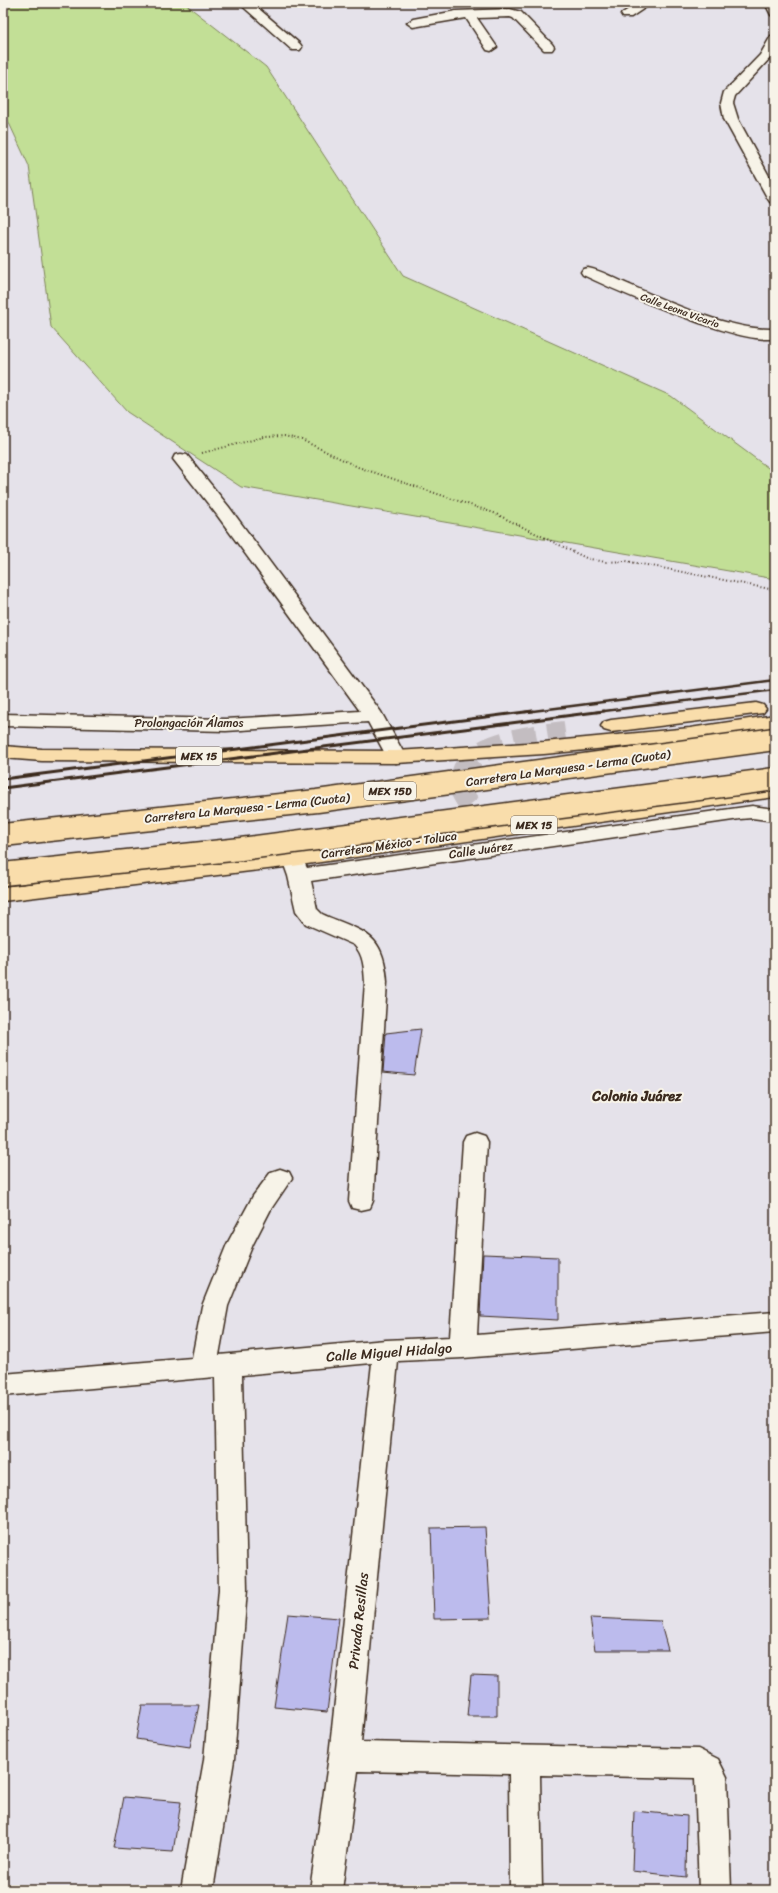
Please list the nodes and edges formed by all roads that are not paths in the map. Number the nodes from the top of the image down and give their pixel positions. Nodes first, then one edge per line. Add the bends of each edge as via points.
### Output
1 (245, 3) edge
2 (646, 3) edge
3 (770, 3) edge
4 (446, 7) dead end
5 (775, 12) edge
6 (469, 14) junction
7 (626, 14) dead end
8 (456, 15) junction
9 (413, 23) dead end
10 (775, 39) edge
11 (296, 47) dead end
12 (491, 47) dead end
13 (548, 47) dead end
14 (775, 172) edge
15 (760, 173) junction
16 (775, 199) edge
17 (588, 272) dead end
18 (775, 334) edge
19 (180, 459) road end
20 (775, 707) edge
21 (374, 716) junction
22 (3, 720) edge
23 (775, 721) edge
24 (565, 732) tunnel mouth
25 (775, 739) edge
26 (3, 752) edge
27 (396, 757) junction
28 (775, 780) edge
29 (775, 791) edge
30 (775, 797) edge
31 (775, 815) edge
32 (596, 822) dead end
33 (3, 835) edge
34 (296, 867) junction
35 (3, 874) edge
36 (3, 894) edge
37 (475, 1142) dead end
38 (280, 1178) dead end
39 (361, 1202) dead end
40 (775, 1322) edge
41 (463, 1347) junction
42 (386, 1351) junction
43 (216, 1366) junction
44 (3, 1385) edge
45 (344, 1756) junction
46 (524, 1759) junction
47 (197, 1890) edge
48 (326, 1890) edge
49 (526, 1890) edge
50 (715, 1890) edge

1 - 11 street
2 - 7 street
3 - 5 street
4 - 8 street
6 - 8 street
6 - 12 street
6 - 13 street via 514,14
8 - 9 street
10 - 15 street via 765,57 729,95 727,103 731,119
14 - 15 street
15 - 16 street
17 - 18 street, Calle Leona Vicario via 679,311 750,333
19 - 21 street via 223,511
20 - 24 main road
21 - 22 street, Prolongación Álamos via 226,724
21 - 27 street
23 - 27 main road, MEX 15 via 690,734 544,748
25 - 33 main road, Carretera La Marquesa - Lerma (Cuota) / MEX 15D, bridge via 317,801
26 - 27 main road, MEX 15 via 42,755
28 - 35 main road, bridge via 241,849
29 - 34 main road, Carretera México - Toluca / MEX 15
30 - 32 main road
31 - 34 street, Calle Juárez via 740,813
34 - 36 main road, Carretera México - Toluca / MEX 15
34 - 39 street via 307,912 314,919 362,940 369,946 374,957 376,982
37 - 41 street
38 - 43 street via 262,1203 235,1256 215,1306
40 - 41 street, Calle Miguel Hidalgo
41 - 42 street, Calle Miguel Hidalgo
42 - 43 street, Calle Miguel Hidalgo
42 - 45 street, Privada Resillas
43 - 44 street, Calle Miguel Hidalgo
43 - 47 street via 233,1589 219,1760
45 - 46 street
45 - 48 street, Privada Resillas
46 - 49 street
46 - 50 street via 698,1764 707,1769 711,1776

